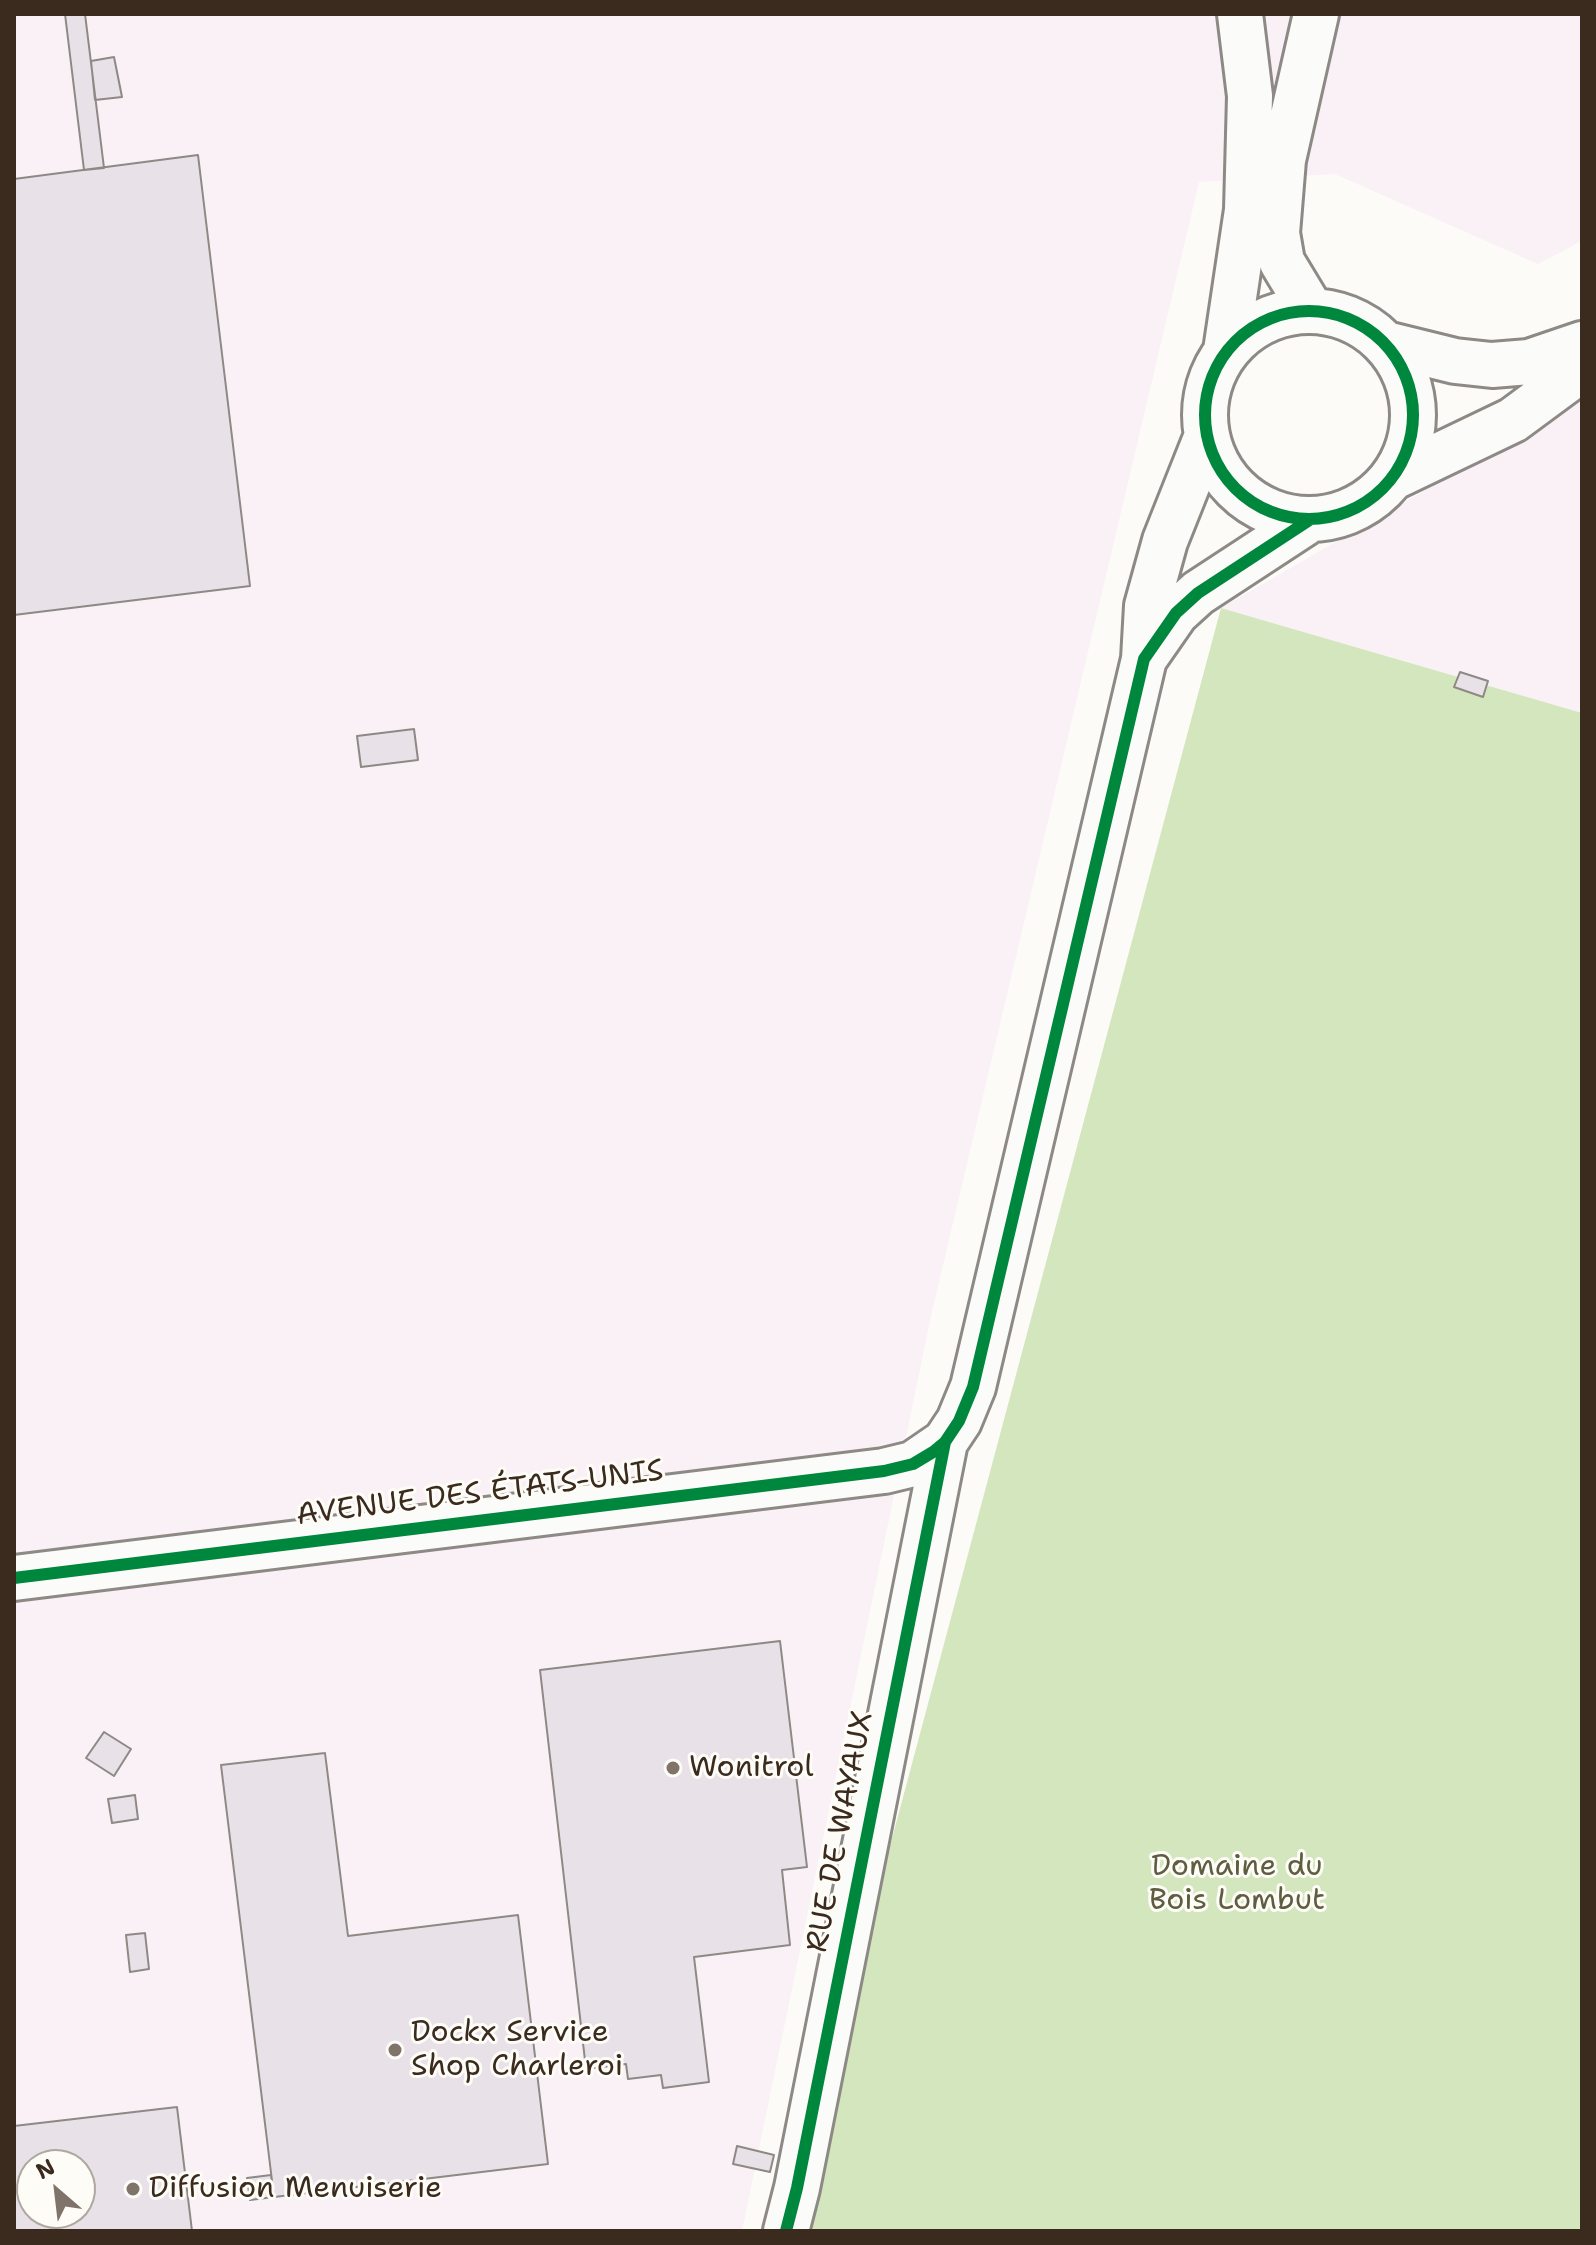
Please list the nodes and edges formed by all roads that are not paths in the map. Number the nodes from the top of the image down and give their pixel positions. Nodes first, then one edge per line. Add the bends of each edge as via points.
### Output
1 (1240, 14) edge
2 (1316, 14) edge
3 (1311, 310) junction
4 (1386, 344) junction
5 (1582, 344) edge
6 (1226, 351) junction
7 (1582, 369) edge
8 (1206, 438) junction
9 (1392, 478) junction
10 (1311, 519) junction
11 (1144, 659) junction
12 (945, 1442) junction
13 (14, 1578) edge
14 (786, 2231) edge

1 - 6 street via 1250,96 1247,210
2 - 3 street via 1283,160 1277,233 1282,262
3 - 4 street via 1352,320
3 - 6 street via 1279,315 1249,328
4 - 5 street via 1492,365 1529,362
4 - 9 street via 1403,368 1412,395 1413,424
6 - 8 street via 1211,377 1204,407
7 - 9 street via 1513,420
8 - 10 street via 1214,460 1244,497 1275,514
8 - 11 street via 1165,541 1147,606
9 - 10 street via 1356,508
10 - 11 street via 1198,593 1176,613
11 - 12 street via 973,1387
12 - 13 street, AVENUE DES ÉTATS-UNIS via 913,1464 884,1471
12 - 14 street, RUE DE WAYAUX

